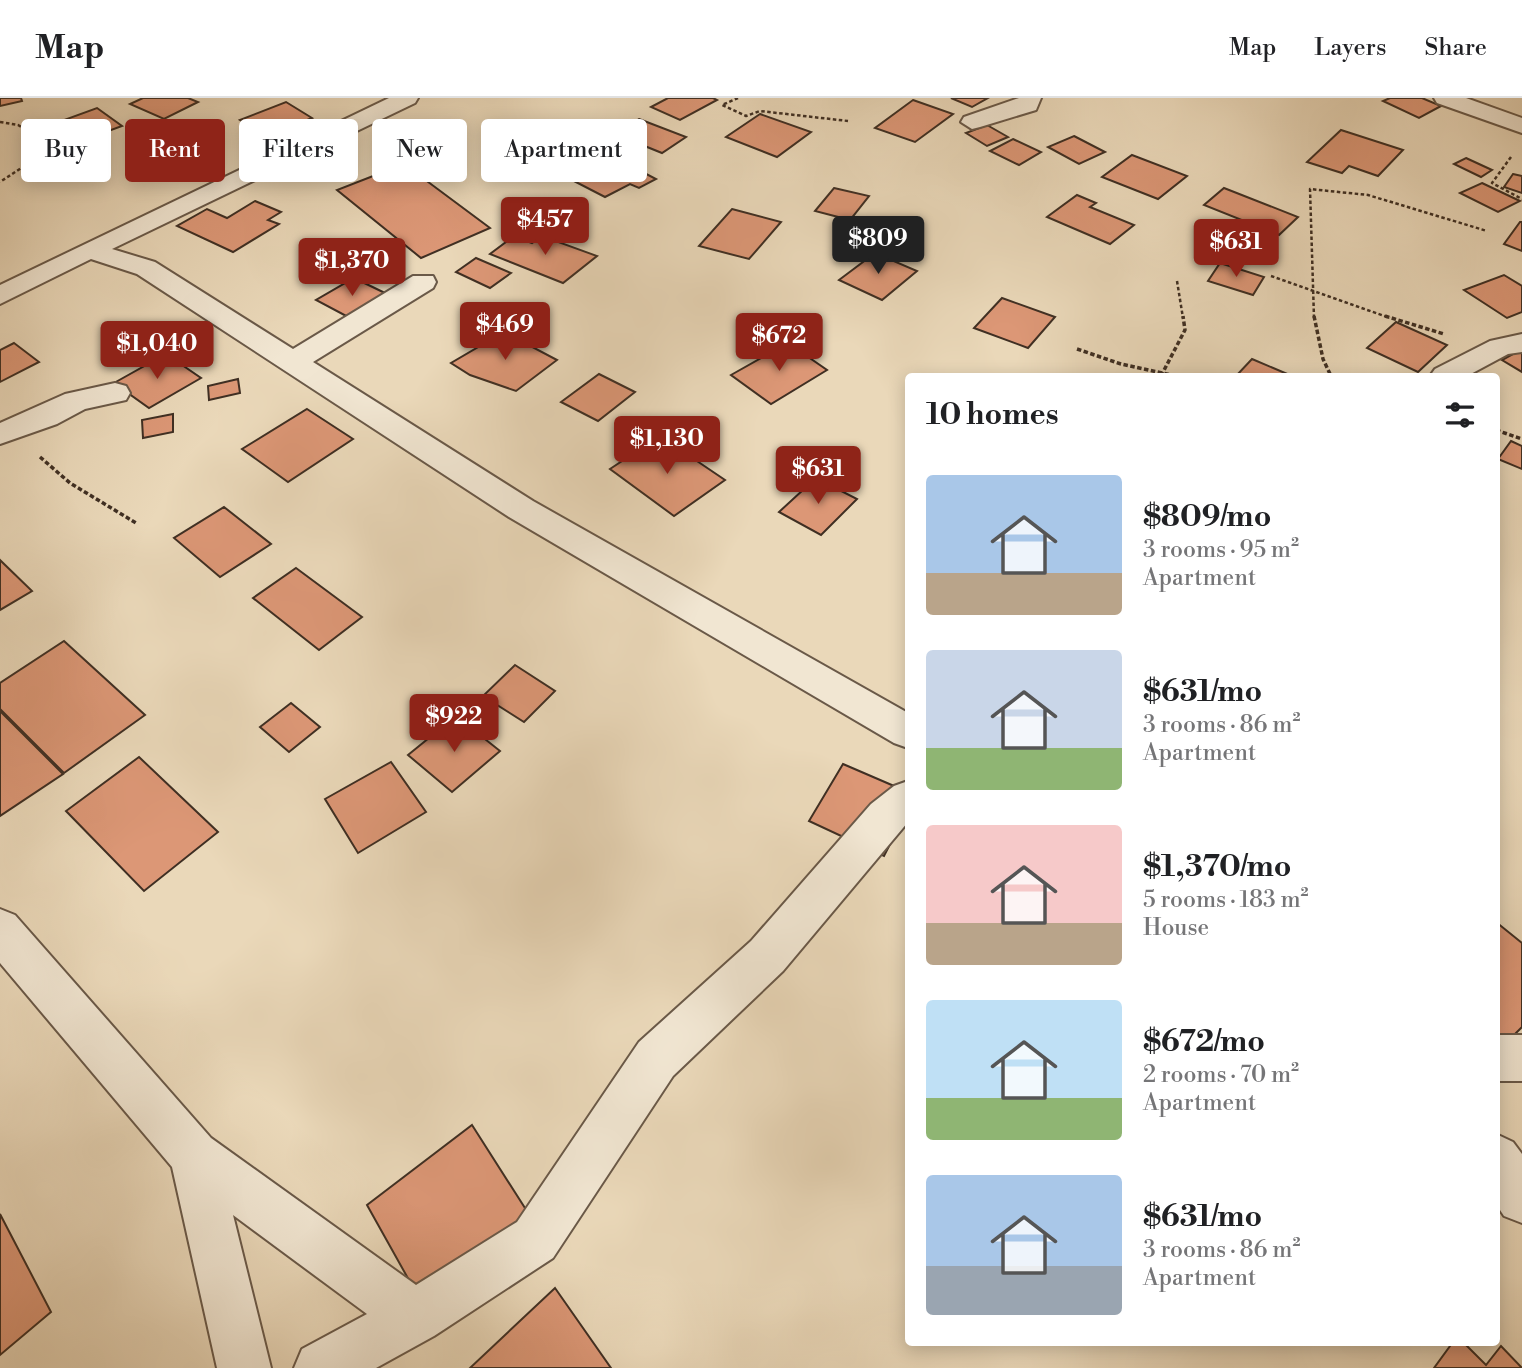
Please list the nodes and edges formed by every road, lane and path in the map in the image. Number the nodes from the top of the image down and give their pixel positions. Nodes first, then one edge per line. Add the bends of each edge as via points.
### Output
1 (407, 98) edge
2 (738, 98) edge
3 (1030, 98) edge
4 (1445, 98) edge
5 (848, 121) dead end
6 (0, 122) edge
7 (972, 122) dead end
8 (1522, 126) edge
9 (1516, 150) dead end
10 (0, 182) edge
11 (1522, 198) edge
12 (1486, 231) dead end
13 (89, 250) junction
14 (1271, 276) dead end
15 (1177, 281) dead end
16 (423, 282) dead end
17 (1311, 286) junction
18 (0, 296) edge
19 (1511, 345) edge
20 (1077, 349) dead end
21 (294, 363) junction
22 (1163, 371) junction
23 (1168, 373) edge
24 (1329, 373) edge
25 (1451, 373) edge
26 (115, 393) dead end
27 (13, 429) edge
28 (1500, 431) edge
29 (1522, 439) edge
30 (136, 523) dead end
31 (905, 730) edge
32 (905, 800) edge
33 (0, 930) edge
34 (1500, 1058) edge
35 (1522, 1058) edge
36 (194, 1155) junction
37 (1500, 1165) edge
38 (1522, 1198) edge
39 (415, 1317) junction
40 (244, 1368) edge
41 (321, 1368) edge

1 - 13 street
2 - 5 path via 722,106 746,116 760,111
3 - 7 street via 1028,105
4 - 8 street
6 - 10 path via 31,132 34,141 30,148 37,157
9 - 11 path via 1492,183
12 - 17 path via 1368,195 1310,189
13 - 18 street
13 - 21 street via 146,268
14 - 17 path
15 - 22 path via 1185,330
16 - 21 street
17 - 19 path via 1431,331
17 - 24 path via 1321,362
19 - 25 street
20 - 22 path via 1121,364
21 - 31 street via 521,509
22 - 23 path
26 - 27 street via 76,401
27 - 30 path via 44,463 112,513
28 - 29 path
32 - 39 street via 885,817 767,956 656,1059 536,1240
33 - 36 street
34 - 35 street
36 - 39 street
36 - 40 street
37 - 38 street
39 - 41 street

